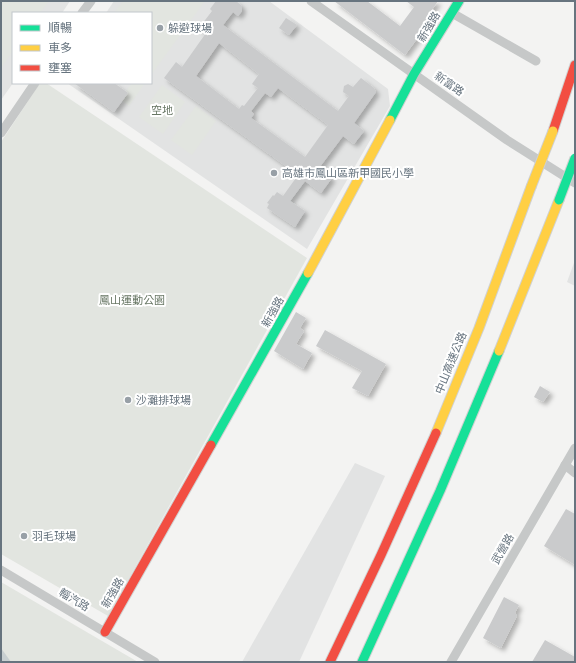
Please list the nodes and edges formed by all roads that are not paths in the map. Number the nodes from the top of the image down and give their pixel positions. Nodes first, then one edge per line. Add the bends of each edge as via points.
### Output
1 (90, 1) edge
2 (311, 1) edge
3 (459, 1) edge
4 (83, 12) edge
5 (452, 13) junction
6 (536, 61) dead end
7 (575, 65) edge
8 (414, 74) junction
9 (34, 84) edge
10 (1, 133) edge
11 (575, 158) edge
12 (575, 183) edge
13 (575, 448) edge
14 (565, 465) junction
15 (575, 474) edge
16 (1, 570) edge
17 (105, 632) junction
18 (155, 662) edge
19 (330, 662) edge
20 (362, 662) edge
21 (451, 662) edge

1 - 4 street
2 - 8 street, 新富路
3 - 5 main road, 新強路
5 - 6 street
5 - 8 main road, 新強路
7 - 19 main road, 中山高速公路, bridge via 553,131 461,373 378,564
8 - 12 street, 新富路 via 507,140
8 - 17 main road, 新強路 via 261,358
9 - 10 street
11 - 20 main road, bridge via 448,472 395,594
13 - 14 street, 武營路
14 - 15 street
14 - 21 street, 武營路
16 - 17 street, 輜汽路
17 - 18 street, 輜汽路

